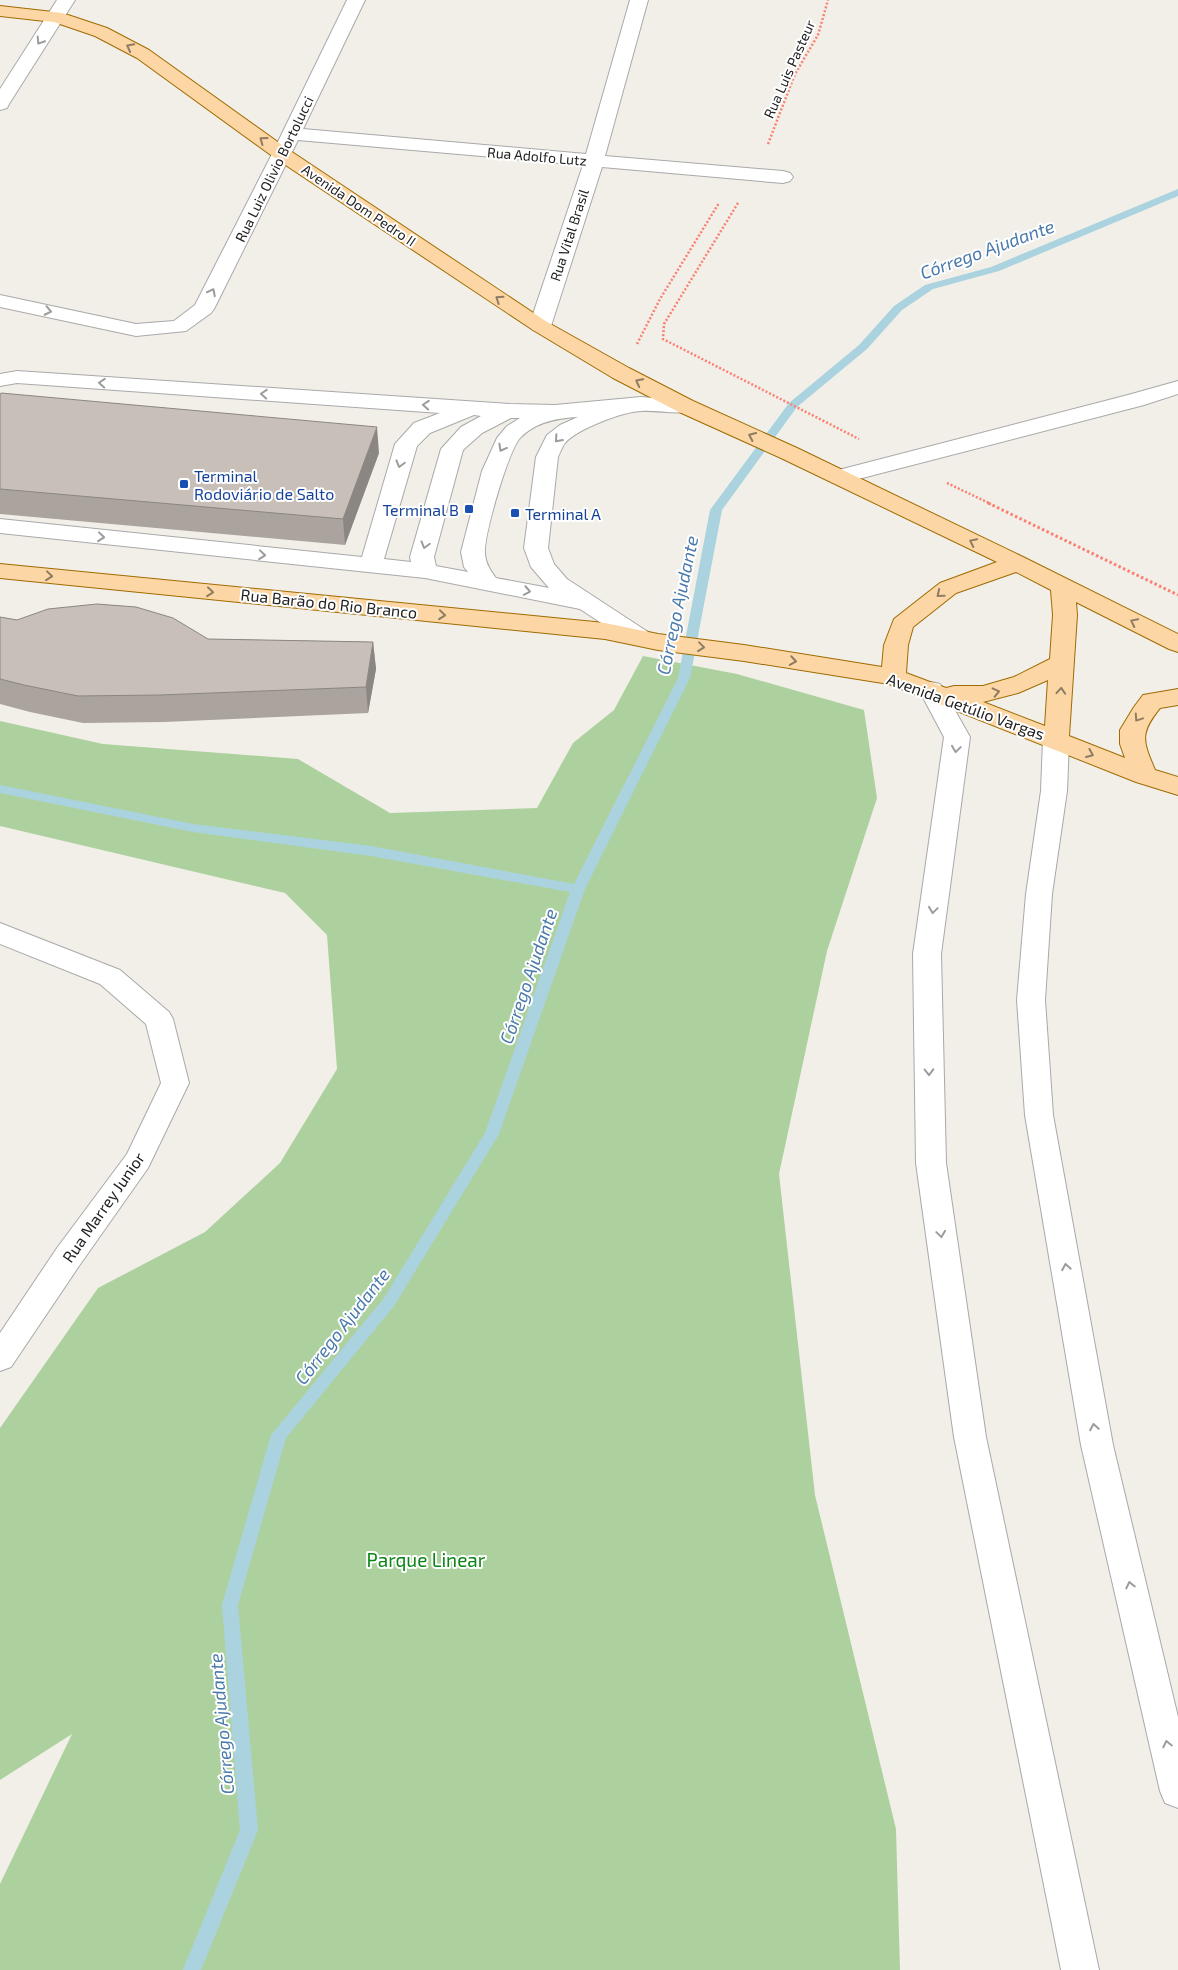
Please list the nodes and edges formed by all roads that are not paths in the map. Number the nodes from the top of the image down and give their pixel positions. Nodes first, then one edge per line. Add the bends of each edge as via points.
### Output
1 (356, 0) edge
2 (639, 0) edge
3 (61, 8) edge
4 (0, 11) edge
5 (0, 104) edge
6 (292, 134) junction
7 (282, 154) junction
8 (594, 161) junction
9 (782, 177) dead end
10 (0, 301) edge
11 (540, 326) junction
12 (0, 380) edge
13 (1178, 387) edge
14 (685, 406) junction
15 (614, 408) junction
16 (476, 409) junction
17 (510, 411) junction
18 (555, 412) junction
19 (839, 477) junction
20 (0, 526) edge
21 (1017, 563) junction
22 (371, 565) junction
23 (0, 571) edge
24 (425, 571) junction
25 (490, 584) junction
26 (1063, 587) junction
27 (584, 602) junction
28 (648, 639) junction
29 (1178, 644) edge
30 (1060, 663) junction
31 (894, 677) junction
32 (931, 690) junction
33 (1178, 697) edge
34 (1056, 740) junction
35 (1144, 776) junction
36 (1178, 786) edge
37 (0, 933) edge
38 (0, 1358) edge
39 (1178, 1791) edge
40 (1080, 1970) edge

1 - 6 street, Rua Luiz Olivio Bortolucci
2 - 8 street, Rua Vital Brasil
3 - 4 main road, Avenida Dom Pedro II
3 -> 5 street
7 -> 3 main road, Avenida Dom Pedro II via 143,54
6 - 7 street, Rua Luiz Olivio Bortolucci
6 - 8 street, Rua Adolfo Lutz
10 -> 7 street, Rua Luiz Olivio Bortolucci via 136,330 179,327 204,309
11 -> 7 main road, Avenida Dom Pedro II
8 - 9 street, Rua Adolfo Lutz
8 - 11 street, Rua Vital Brasil
14 -> 11 main road, Avenida Dom Pedro II
16 -> 12 street via 17,377
13 - 19 street
14 - 15 street via 641,404
19 -> 14 main road, Avenida Dom Pedro II
15 - 18 street
15 -> 27 street via 568,430 555,440 546,457 536,549 548,572
16 - 17 street
16 -> 22 street via 422,428 406,444
17 - 18 street
17 -> 24 street via 476,425 452,449 422,557
18 -> 25 street via 526,422 509,435 498,454 473,552 476,567
21 -> 19 main road
20 -> 22 street
21 - 26 main road
21 -> 31 main road via 948,588 902,624 896,645
22 - 24 street
23 -> 28 main road, Rua Barão do Rio Branco via 605,631
24 - 25 street
25 -> 27 street
29 -> 26 main road
26 - 30 main road via 1066,615
27 - 28 street
28 -> 31 main road, Avenida Getúlio Vargas
32 -> 30 main road via 971,697 1002,691
34 -> 30 main road via 1062,674
31 - 32 main road, Avenida Getúlio Vargas
32 - 34 main road, Avenida Getúlio Vargas
32 -> 40 street via 957,737 926,954 931,1163 970,1437
33 -> 35 main road via 1152,700 1135,721 1130,738
34 -> 35 main road, Avenida Getúlio Vargas
39 -> 34 street via 1097,1445 1039,1115 1031,1000 1039,894 1054,791
35 - 36 main road, Avenida Getúlio Vargas
37 - 38 street, Rua Marrey Junior via 110,976 159,1019 175,1082 138,1160

